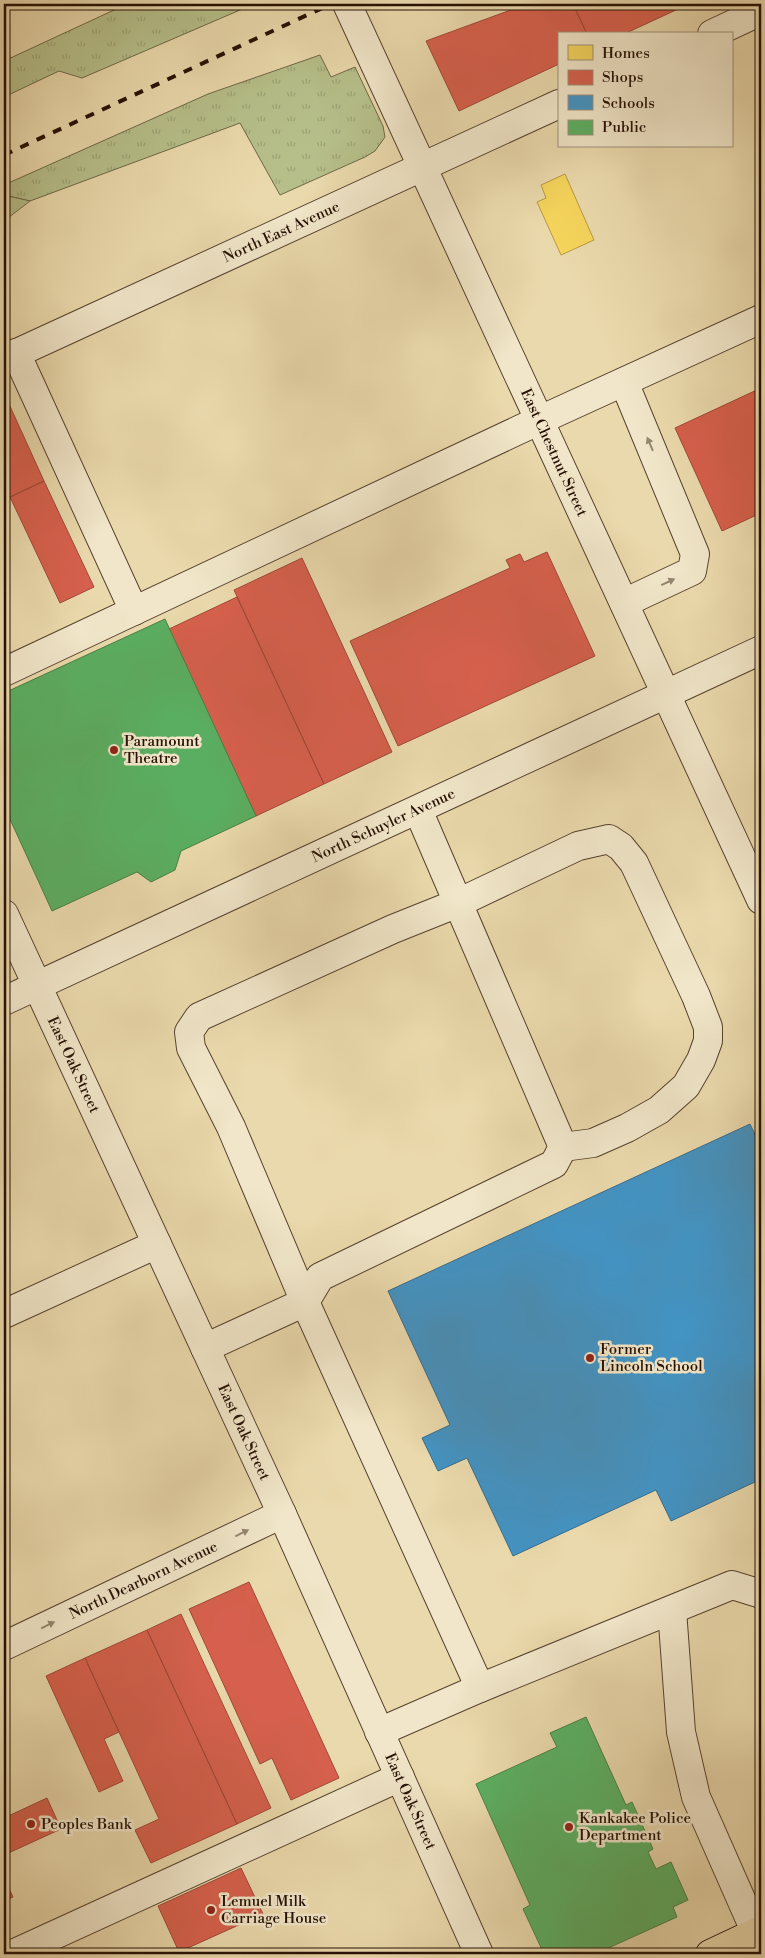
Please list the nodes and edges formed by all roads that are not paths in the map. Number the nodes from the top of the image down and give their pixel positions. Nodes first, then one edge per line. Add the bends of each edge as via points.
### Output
1 (347, 4) edge
2 (761, 11) edge
3 (716, 32) edge
4 (558, 104) edge
5 (423, 166) junction
6 (761, 319) edge
7 (10, 356) edge
8 (624, 382) junction
9 (540, 420) junction
10 (624, 603) junction
11 (134, 611) junction
12 (761, 650) edge
13 (4, 672) edge
14 (667, 695) junction
15 (418, 810) junction
16 (761, 900) edge
17 (458, 903) junction
18 (4, 914) edge
19 (37, 986) junction
20 (4, 1001) edge
21 (563, 1147) junction
22 (157, 1244) junction
23 (305, 1302) junction
24 (4, 1314) edge
25 (205, 1348) junction
26 (282, 1514) junction
27 (761, 1594) edge
28 (672, 1610) junction
29 (4, 1646) edge
30 (480, 1688) junction
31 (379, 1732) junction
32 (400, 1777) junction
33 (759, 1932) edge
34 (13, 1954) edge
35 (479, 1954) edge
36 (710, 1954) edge

1 - 5 street, East Chestnut Street
2 - 3 street
4 - 5 street, North East Avenue
5 - 7 street, North East Avenue
5 - 9 street, East Chestnut Street
6 - 8 street
7 - 11 street
8 - 9 street
10 -> 8 street via 692,570 695,554
9 - 10 street, East Chestnut Street
9 - 11 street
10 - 14 street, East Chestnut Street
11 - 13 street
12 - 14 street, North Schuyler Avenue
14 - 15 street, North Schuyler Avenue
14 - 16 street, East Chestnut Street
15 - 17 street
15 - 19 street, North Schuyler Avenue
17 - 21 street
17 - 21 street via 578,846 609,839 634,862 696,996 708,1027 708,1041 686,1086 659,1110 626,1128 593,1143
17 - 23 street via 199,1017 189,1032 191,1048 231,1127
18 - 19 street, East Oak Street
19 - 20 street, North Schuyler Avenue
19 - 22 street, East Oak Street
21 - 23 street via 554,1164 320,1277
22 - 24 street
22 - 25 street, East Oak Street
23 - 25 street
23 - 30 street
25 - 26 street, East Oak Street
29 -> 26 street, North Dearborn Avenue
26 - 31 street, East Oak Street
27 - 28 street via 732,1585
28 - 30 street
28 - 33 street via 680,1732 696,1796
30 - 31 street
31 - 32 street, East Oak Street
32 - 34 street
32 - 35 street, East Oak Street
33 - 36 main road

